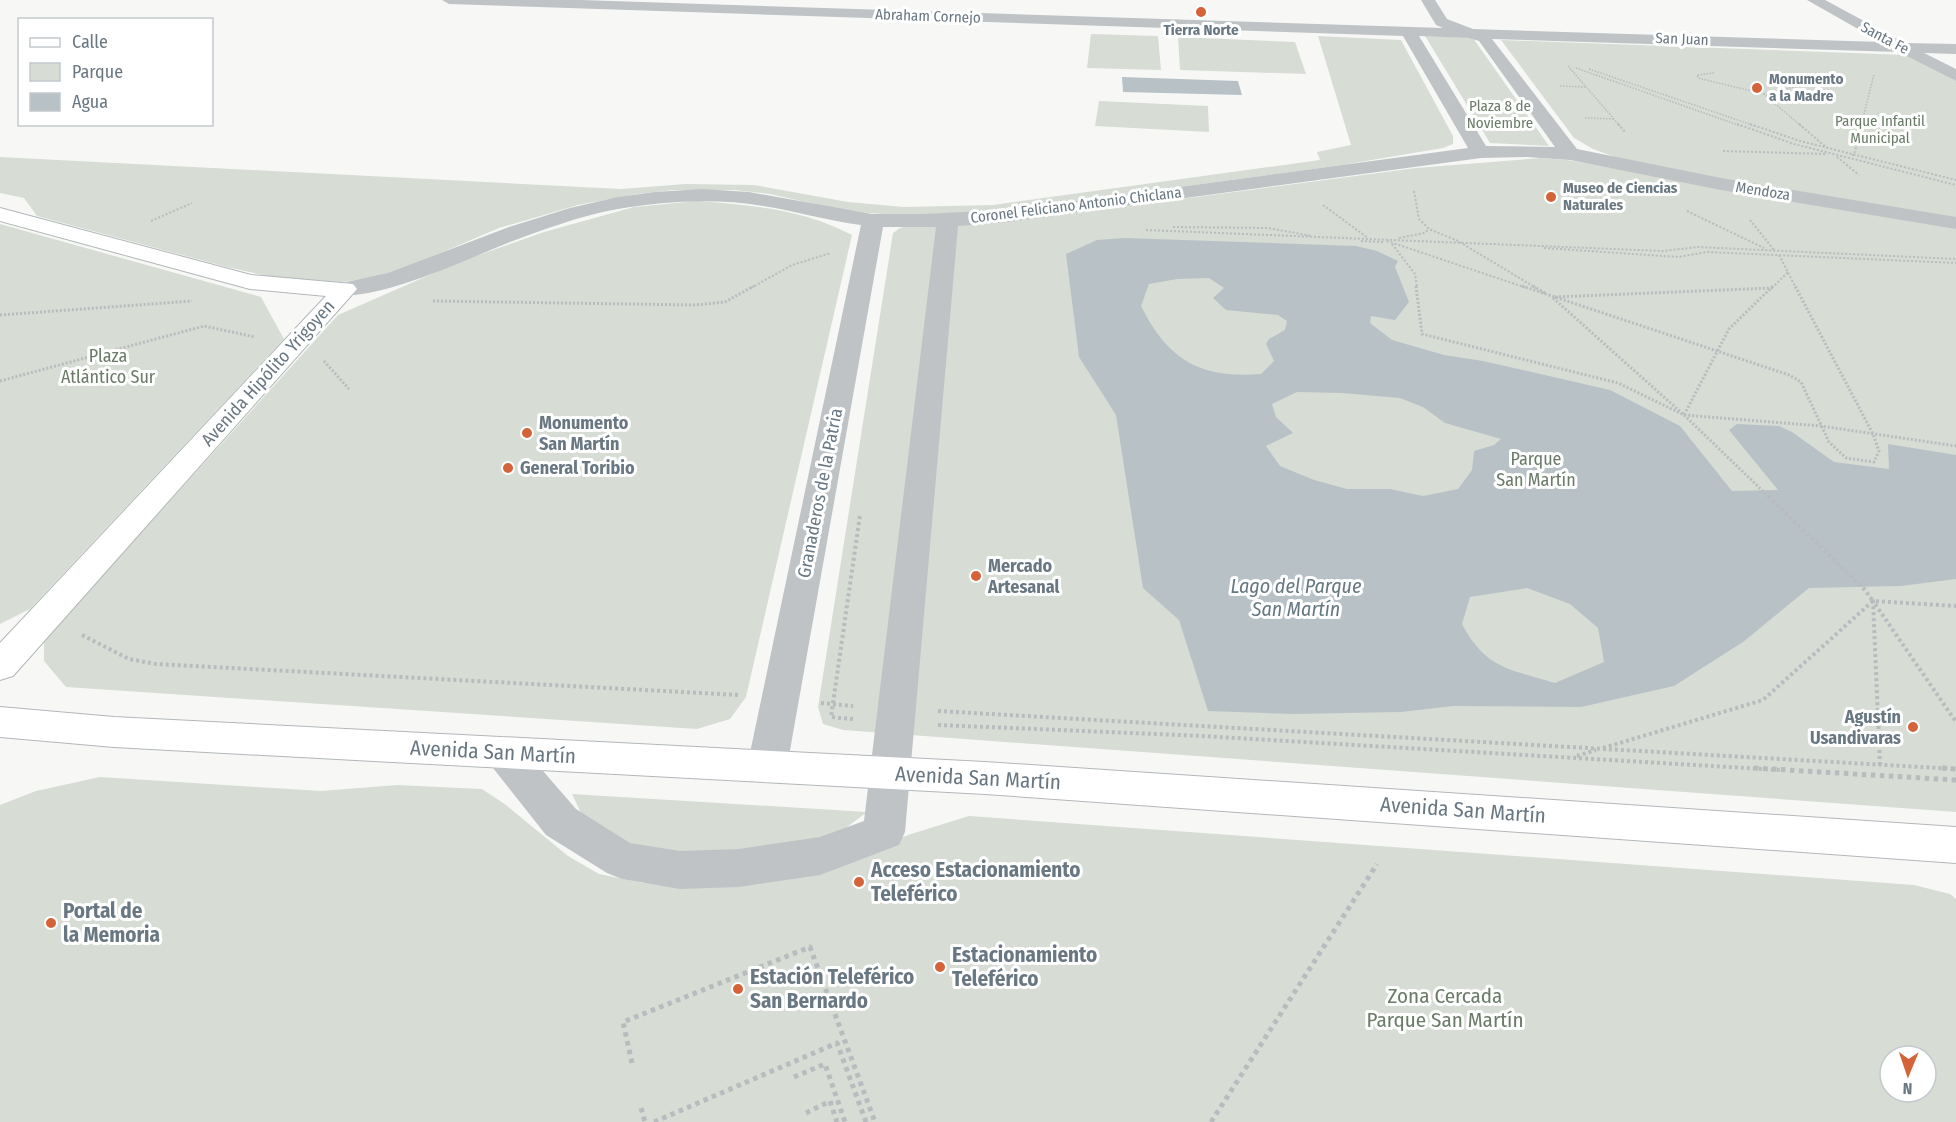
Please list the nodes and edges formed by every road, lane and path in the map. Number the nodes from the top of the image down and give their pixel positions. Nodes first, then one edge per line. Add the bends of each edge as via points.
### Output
1 (448, 0) edge
2 (1018, 0) edge
3 (1428, 0) edge
4 (1814, 0) edge
5 (606, 3) edge
6 (809, 6) edge
7 (1012, 19) junction
8 (1408, 31) junction
9 (1470, 32) junction
10 (1900, 46) junction
11 (1956, 49) edge
12 (1573, 63) dead end
13 (1567, 65) dead end
14 (1876, 68) dead end
15 (1718, 73) dead end
16 (1762, 74) dead end
17 (1844, 75) dead end
18 (1956, 76) edge
19 (1801, 85) junction
20 (1764, 94) junction
21 (1828, 148) junction
22 (1720, 151) dead end
23 (1481, 152) junction
24 (1570, 154) junction
25 (1834, 154) junction
26 (1854, 155) junction
27 (1956, 180) edge
28 (1721, 184) junction
29 (1956, 185) edge
30 (1414, 187) dead end
31 (1322, 204) dead end
32 (1686, 210) dead end
33 (0, 214) edge
34 (1905, 215) junction
35 (873, 220) junction
36 (948, 220) junction
37 (1956, 223) edge
38 (1429, 229) junction
39 (1139, 230) dead end
40 (1369, 239) junction
41 (1390, 240) junction
42 (1458, 241) junction
43 (1766, 249) junction
44 (1773, 249) junction
45 (1778, 255) junction
46 (1956, 259) edge
47 (1788, 272) junction
48 (1773, 288) junction
49 (345, 289) junction
50 (1552, 297) junction
51 (262, 339) dead end
52 (1718, 352) junction
53 (0, 381) edge
54 (1684, 415) junction
55 (1821, 426) junction
56 (1872, 434) junction
57 (1956, 446) edge
58 (861, 503) dead end
59 (1874, 601) junction
60 (1956, 606) edge
61 (78, 634) dead end
62 (0, 666) edge
63 (780, 699) junction
64 (833, 704) junction
65 (897, 716) junction
66 (0, 722) edge
67 (1956, 722) edge
68 (1600, 749) junction
69 (503, 752) junction
70 (1572, 757) junction
71 (1880, 765) junction
72 (767, 767) junction
73 (1956, 769) edge
74 (891, 773) junction
75 (1956, 780) edge
76 (1956, 845) edge
77 (1377, 864) dead end
78 (632, 1063) dead end
79 (794, 1077) dead end
80 (641, 1108) dead end
81 (806, 1113) dead end
82 (645, 1122) edge
83 (654, 1122) edge
84 (837, 1122) edge
85 (844, 1122) edge
86 (866, 1122) edge
87 (875, 1122) edge
88 (1211, 1122) edge

1 - 5 street, Abraham Cornejo
2 - 7 street
3 - 9 street via 1441,22
4 - 10 street, Santa Fe
5 - 6 street, Abraham Cornejo
6 - 7 street, Abraham Cornejo
7 - 8 street, Abraham Cornejo
8 - 9 street, San Juan
8 - 23 street
9 - 10 street, San Juan
9 - 24 street via 1484,38
10 - 11 street, San Juan
10 - 18 street, Santa Fe
12 - 21 path
13 - 25 path via 1784,141
14 - 26 path
15 - 20 path via 1696,75
16 - 19 path via 1788,78
17 - 19 path
19 - 20 path
20 - 21 path
21 - 25 path
21 - 26 path
22 - 25 path
23 - 24 street, Coronel Feliciano Antonio Chiclana
23 - 36 street, Coronel Feliciano Antonio Chiclana via 1020,214
24 - 28 street, Mendoza
25 - 26 path
25 - 29 path
25 - 34 path
26 - 27 path
28 - 34 street, Mendoza
28 - 44 path
30 - 38 path via 1419,219
31 - 40 path
32 - 43 path
33 - 49 main road, Avenida Hipólito Yrigoyen via 250,282
34 - 37 street, Mendoza
35 - 36 street, Coronel Feliciano Antonio Chiclana
35 - 49 street, Coronel Feliciano Antonio Chiclana via 765,200 682,196 636,200 509,234 393,281
35 - 63 street, Granaderos de la Patria
36 - 65 street
38 - 41 path
38 - 42 path
39 - 40 path
40 - 41 path
41 - 42 path
41 - 50 path
41 - 54 path via 1415,274 1422,334 1618,383
42 - 43 path via 1663,251 1698,247
42 - 50 path
43 - 44 path
43 - 45 path
44 - 45 path
44 - 46 path
45 - 47 path
47 - 48 path
47 - 56 path
48 - 50 path
48 - 52 path via 1729,329
49 - 62 main road, Avenida Hipólito Yrigoyen
50 - 52 path
50 - 54 path
51 - 53 path via 204,326
52 - 54 path
52 - 55 path via 1801,382
54 - 55 path
54 - 59 path
55 - 56 path
55 - 56 path via 1829,442 1846,458 1874,462 1879,451
56 - 57 path
58 - 64 path
59 - 60 path
59 - 67 path
59 - 68 path via 1763,700
59 - 71 path
61 - 63 path via 129,659 156,664
63 - 64 path
63 - 72 street, Granaderos de la Patria
64 - 65 path
64 - 65 path via 831,717
65 - 68 path
65 - 70 path
65 - 74 street
66 - 69 main road, Avenida San Martín via 114,732
68 - 70 path
68 - 71 path
69 - 72 main road, Avenida San Martín
69 - 74 street via 561,822 622,860 680,870 739,868 820,856 884,832
70 - 75 path
71 - 73 path
72 - 74 main road, Avenida San Martín
74 - 76 main road, Avenida San Martín
77 - 88 path
78 - 87 path via 623,1022 810,947
79 - 85 path via 825,1064
80 - 82 path
81 - 84 path via 830,1101
83 - 86 path via 837,1043

